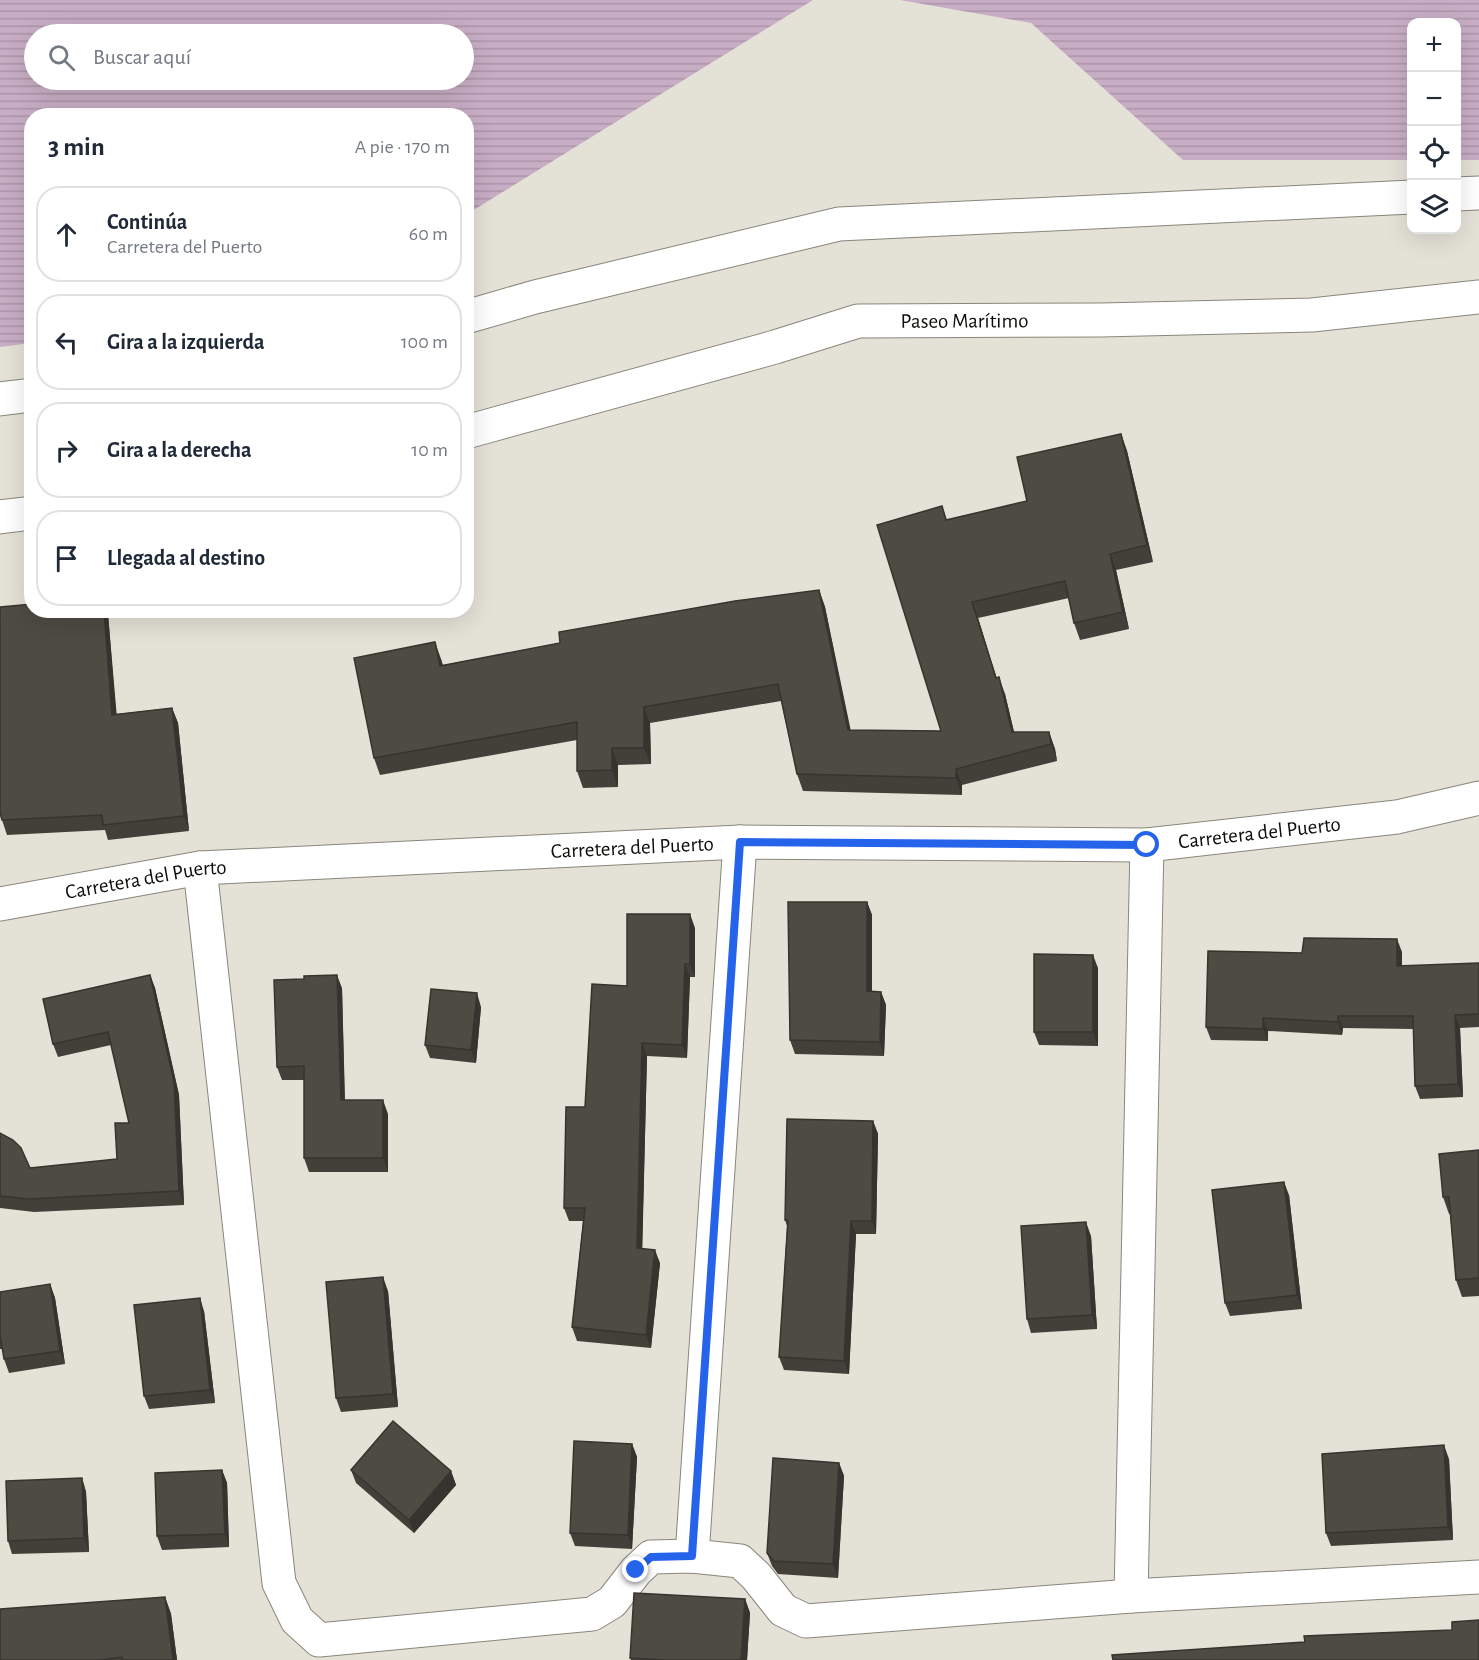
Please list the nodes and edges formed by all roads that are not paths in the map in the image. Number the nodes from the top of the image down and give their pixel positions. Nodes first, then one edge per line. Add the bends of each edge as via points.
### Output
1 (1479, 193) edge
2 (1461, 194) edge
3 (1407, 197) edge
4 (1479, 297) edge
5 (474, 315) edge
6 (24, 396) edge
7 (0, 399) edge
8 (474, 430) edge
9 (24, 514) edge
10 (0, 517) edge
11 (1479, 798) edge
12 (740, 842) junction
13 (1147, 845) junction
14 (201, 868) junction
15 (0, 904) edge
16 (692, 1556) junction
17 (1479, 1577) edge
18 (1131, 1596) junction

1 - 2 street
3 - 5 street via 839,224
4 - 8 street, Paseo Marítimo via 1312,315 858,321
6 - 7 street
9 - 10 street
11 - 13 street, Carretera del Puerto via 1397,818
12 - 13 street, Carretera del Puerto
12 - 14 street, Carretera del Puerto
12 - 16 street
13 - 18 street
14 - 15 street, Carretera del Puerto
14 - 16 street via 279,1583 297,1620 318,1640 592,1614 612,1602 651,1557
16 - 18 street via 740,1561 783,1610 806,1621
17 - 18 street

